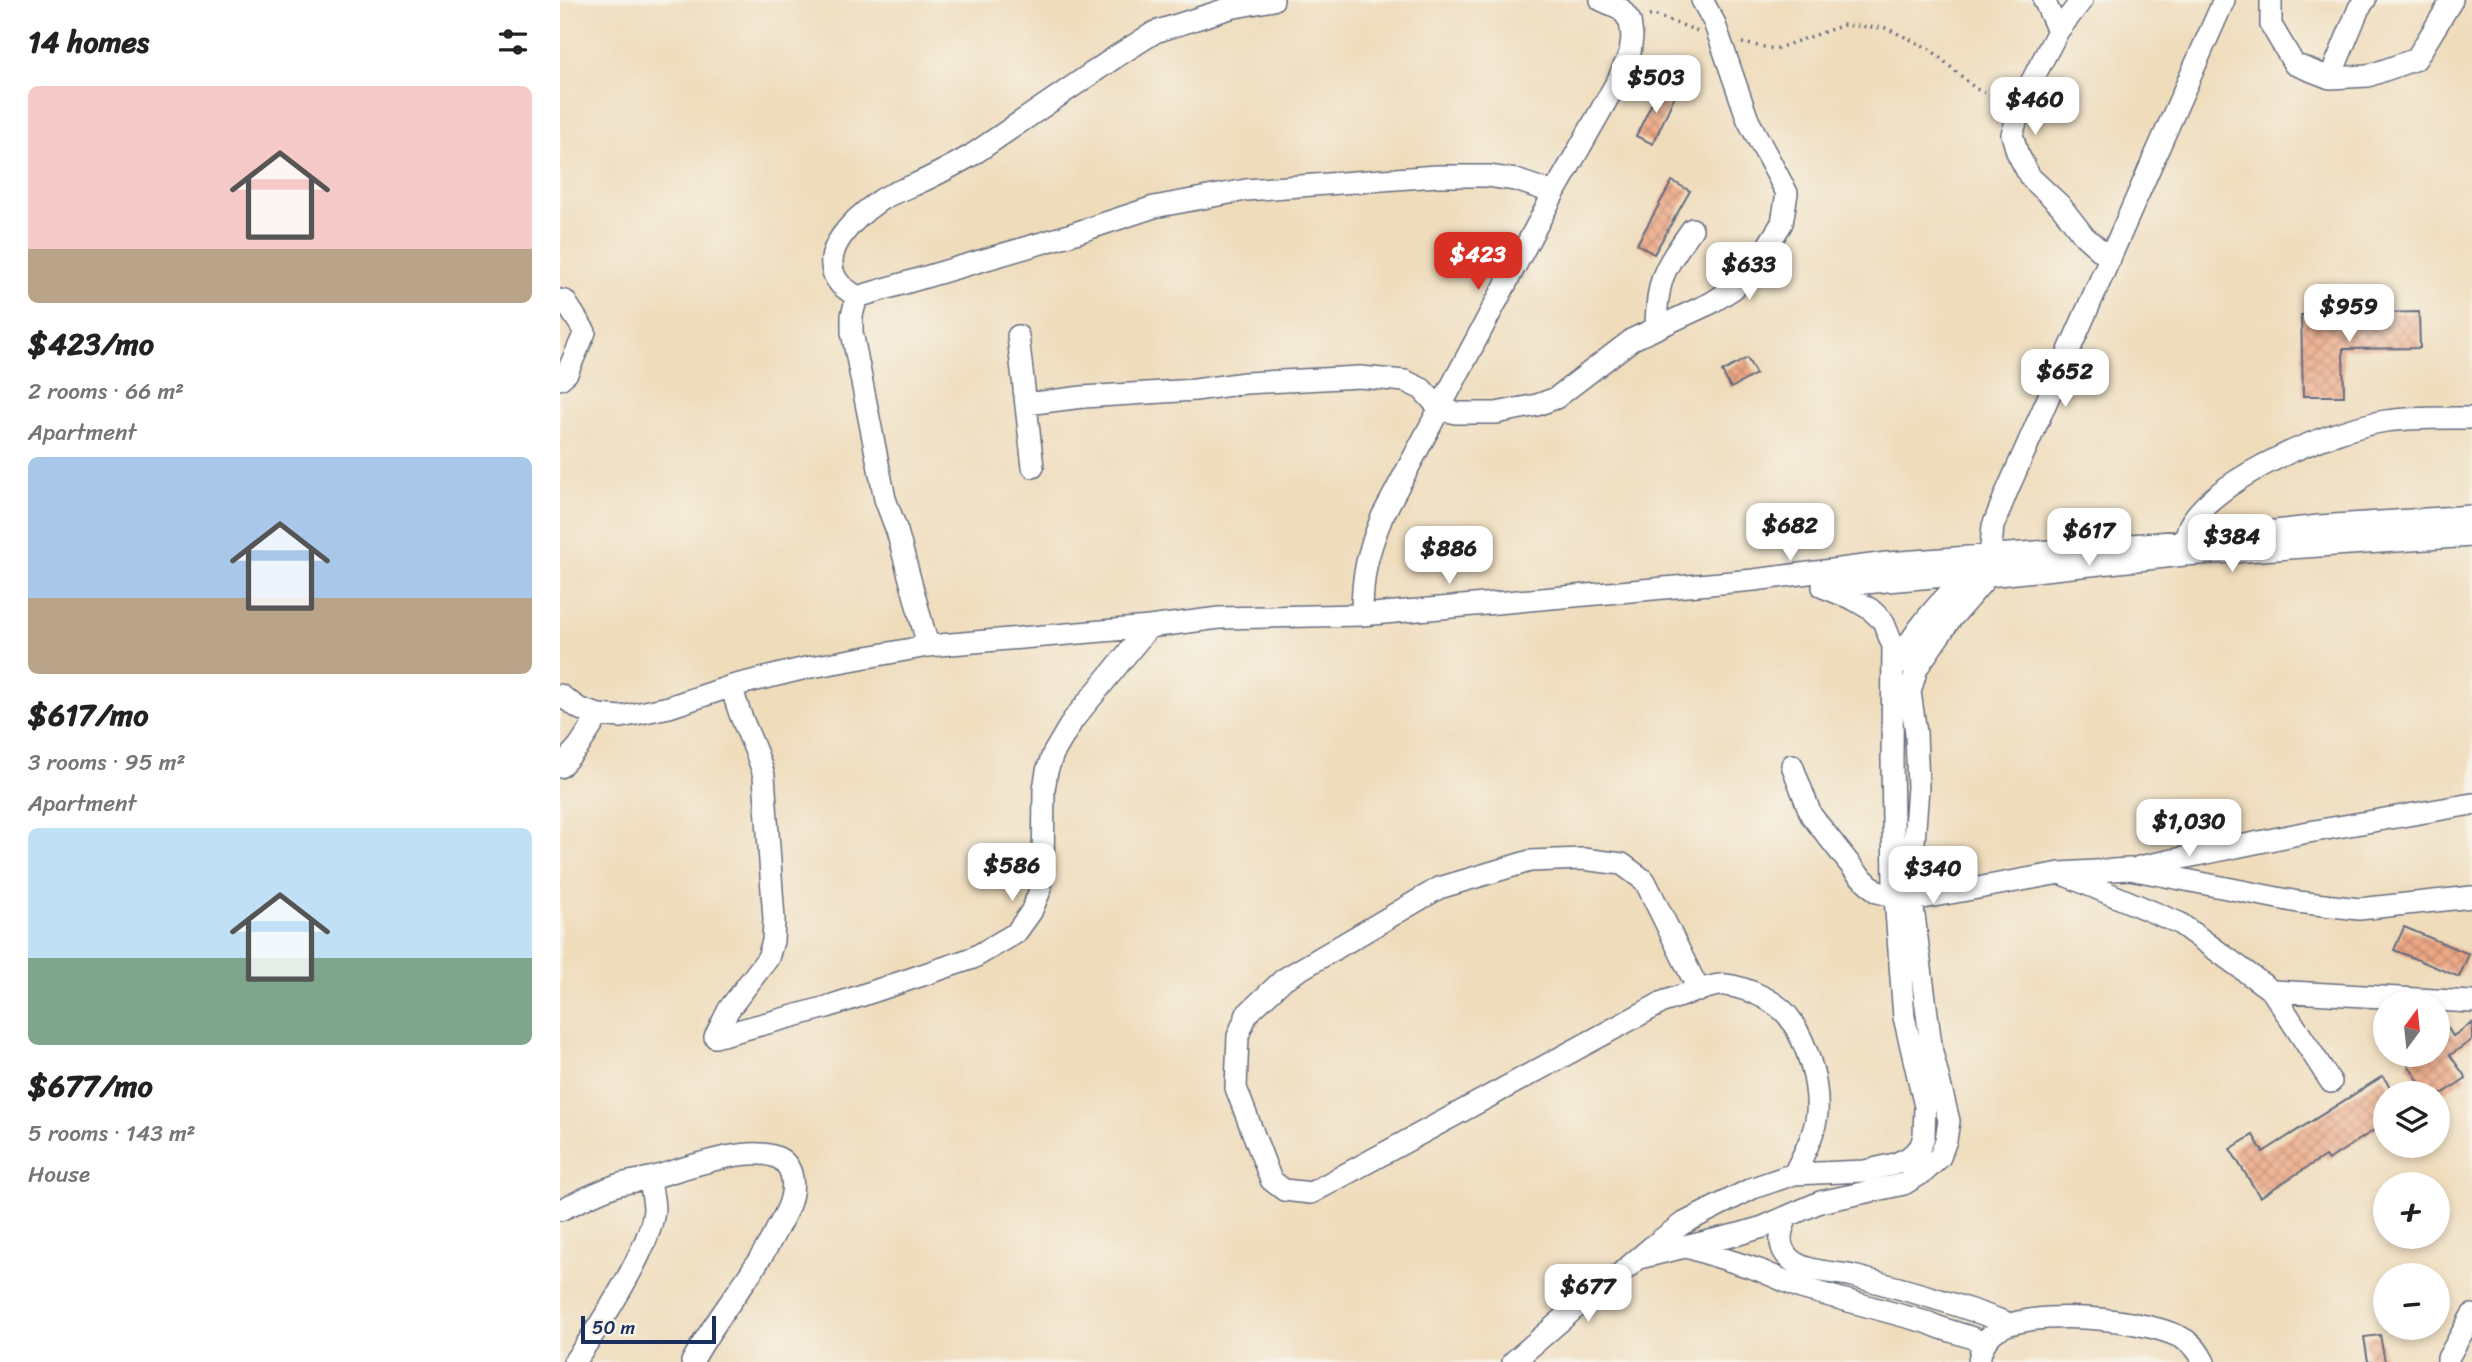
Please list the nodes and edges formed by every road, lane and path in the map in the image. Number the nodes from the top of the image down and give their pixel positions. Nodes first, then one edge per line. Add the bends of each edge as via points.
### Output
1 (1273, 0) edge
2 (1601, 0) edge
3 (1702, 0) edge
4 (2044, 0) edge
5 (2082, 0) edge
6 (2224, 0) edge
7 (2271, 0) edge
8 (2364, 0) edge
9 (2443, 4) edge
10 (1630, 21) junction
11 (2058, 31) junction
12 (1720, 39) junction
13 (2330, 78) junction
14 (2024, 99) junction
15 (1554, 193) junction
16 (1692, 229) dead end
17 (2110, 259) junction
18 (857, 297) junction
19 (560, 300) edge
20 (1656, 327) junction
21 (1018, 336) dead end
22 (560, 379) edge
23 (1026, 404) junction
24 (1440, 409) junction
25 (2472, 418) edge
26 (1033, 467) dead end
27 (2472, 516) edge
28 (2472, 536) edge
29 (2185, 548) junction
30 (1982, 568) junction
31 (1754, 580) junction
32 (1823, 587) junction
33 (1362, 615) junction
34 (1149, 627) junction
35 (928, 646) junction
36 (1894, 671) junction
37 (733, 686) junction
38 (560, 695) edge
39 (599, 715) junction
40 (560, 748) edge
41 (1792, 765) dead end
42 (560, 767) edge
43 (2472, 804) edge
44 (2130, 869) junction
45 (2060, 873) junction
46 (2472, 897) edge
47 (1904, 898) junction
48 (1699, 991) junction
49 (2272, 991) junction
50 (2472, 1002) edge
51 (2331, 1082) dead end
52 (1794, 1174) junction
53 (649, 1178) junction
54 (560, 1210) edge
55 (1788, 1216) junction
56 (1688, 1248) junction
57 (1639, 1258) junction
58 (2472, 1315) edge
59 (2010, 1324) junction
60 (1981, 1352) edge
61 (574, 1362) edge
62 (692, 1362) edge
63 (1513, 1362) edge
64 (2204, 1362) edge
65 (2448, 1362) edge

1 - 18 street via 1230,8 1155,33 972,155 881,199 855,220 832,254 833,271
2 - 10 street via 1621,9
3 - 12 street
4 - 11 street
5 - 11 street
6 - 17 street
7 - 13 street via 2271,25 2294,64
8 - 13 street
9 - 13 street via 2416,59 2368,76
10 - 12 path via 1654,15
10 - 15 street via 1630,53
11 - 14 street
12 - 14 path via 1775,49 1844,25 1886,28 1930,49 1976,89
12 - 20 street via 1748,120 1787,193 1787,207 1770,244 1733,289
14 - 17 street via 2012,134 2030,177
15 - 18 street via 1516,180 1475,176 1246,190 1154,206
15 - 24 street
16 - 20 street via 1666,266 1657,295
17 - 30 street via 2033,429 1993,526
18 - 35 street via 852,332 885,499
19 - 22 street via 585,332
20 - 24 street via 1633,339 1556,398 1496,413
21 - 23 street
23 - 24 street via 1360,377 1405,381 1422,389
23 - 26 street
24 - 33 street via 1368,552
25 - 29 street via 2387,420 2292,451 2211,501 2193,520
27 - 29 street via 2319,526
28 - 29 street
29 - 30 street
30 - 31 street via 1831,569
30 - 32 street
30 - 36 street via 1922,623
30 - 47 street via 1917,668 1910,692 1918,787 1911,883
31 - 32 street
31 - 33 street
32 - 36 street via 1853,599 1883,621 1893,646
33 - 34 street via 1219,618
34 - 35 street
34 - 37 street via 1073,720 1054,754 1044,789 1040,893 1016,933 973,958 827,1007 715,1037 729,1009 768,958 773,941 764,776 736,709
35 - 37 street
36 - 47 street via 1892,759
37 - 39 street via 646,713 621,718
38 - 39 street
39 - 40 street
39 - 42 street
41 - 47 street via 1811,815 1856,872 1877,891
43 - 44 street
44 - 45 street
44 - 46 street via 2298,902 2359,909
45 - 47 street
45 - 49 street via 2179,923
47 - 52 street via 1900,976 1925,1106 1920,1149 1895,1164 1865,1171
47 - 55 street via 1949,1121 1940,1157 1904,1184 1819,1202
48 - 48 street via 1645,881 1622,864 1583,859 1530,861 1439,888 1284,979 1247,1014 1238,1036 1236,1087 1271,1180 1284,1190 1311,1193 1663,1002
48 - 52 street via 1723,984 1769,1000 1790,1018 1807,1052 1817,1114
49 - 50 street
49 - 51 street
52 - 57 street via 1753,1188 1682,1224
53 - 54 street via 616,1185
53 - 61 street via 654,1212 647,1236
53 - 62 street via 723,1157 763,1154 784,1162 791,1172 791,1199 766,1250
55 - 56 street
55 - 59 street via 1780,1229 1780,1242 1794,1262 1884,1283
56 - 57 street
56 - 60 street via 1801,1288 1929,1323
57 - 63 street
58 - 65 street
59 - 60 street via 1994,1332
59 - 64 street via 2084,1317 2124,1321 2178,1335 2190,1342

